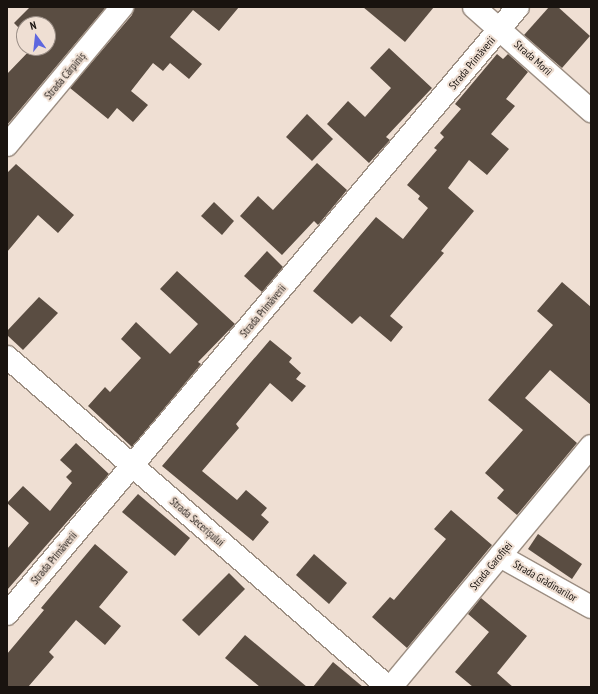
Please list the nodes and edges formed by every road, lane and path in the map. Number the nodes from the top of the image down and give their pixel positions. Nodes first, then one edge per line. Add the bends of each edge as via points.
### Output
1 (122, 7) edge
2 (474, 7) edge
3 (518, 7) edge
4 (501, 29) junction
5 (591, 111) edge
6 (7, 145) edge
7 (7, 357) edge
8 (591, 446) edge
9 (132, 465) junction
10 (500, 556) junction
11 (591, 607) edge
12 (7, 614) edge
13 (389, 687) edge

1 - 6 street, Strada Cărpiniș
2 - 4 street, Strada Morii
3 - 4 street, Strada Primăverii
4 - 5 street, Strada Morii
4 - 9 street, Strada Primăverii
7 - 9 street, Strada Secerișului
8 - 10 street, Strada Garofiței
9 - 12 street, Strada Primăverii
9 - 13 street, Strada Secerișului
10 - 11 street, Strada Grădinarilor
10 - 13 street, Strada Garofiței

